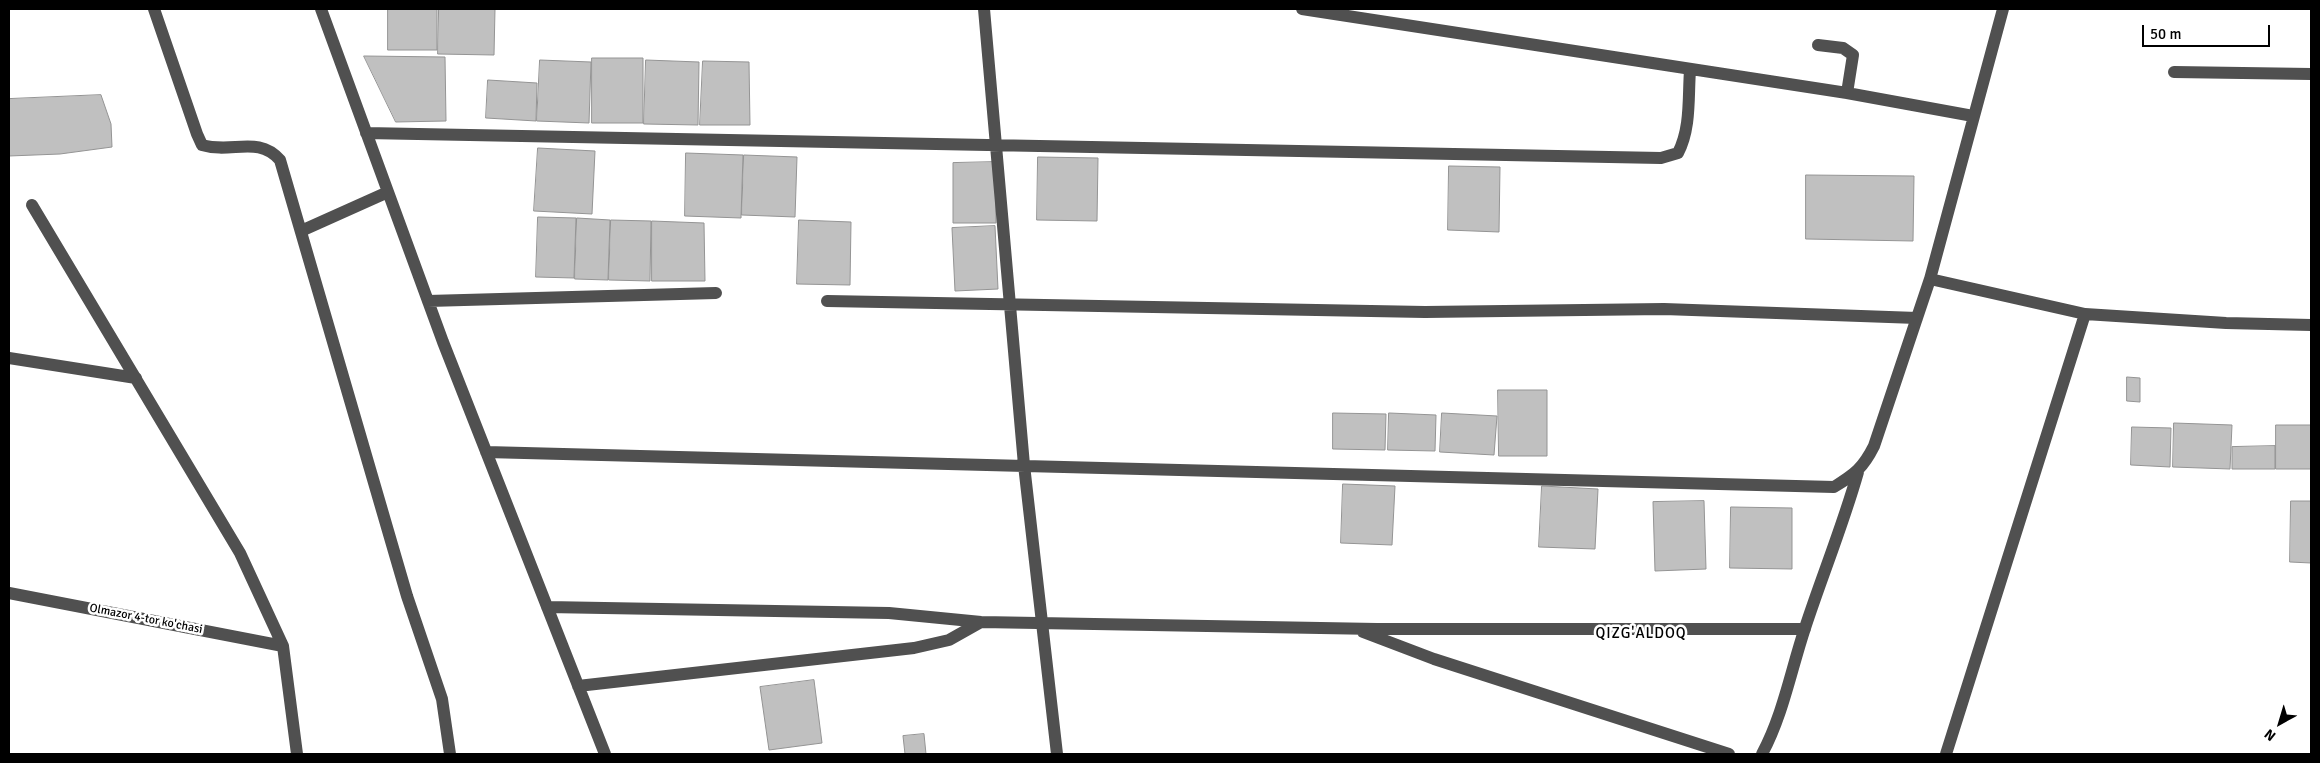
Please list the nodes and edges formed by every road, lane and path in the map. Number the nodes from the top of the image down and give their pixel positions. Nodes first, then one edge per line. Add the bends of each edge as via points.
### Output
1 (154, 9) edge
2 (321, 9) edge
3 (984, 9) edge
4 (1302, 9) edge
5 (2003, 9) edge
6 (1818, 44) dead end
7 (1690, 70) junction
8 (2174, 72) dead end
9 (2311, 74) edge
10 (1847, 93) junction
11 (1973, 116) junction
12 (366, 132) junction
13 (996, 144) junction
14 (388, 192) junction
15 (32, 205) dead end
16 (301, 231) junction
17 (1930, 279) junction
18 (716, 293) dead end
19 (428, 301) junction
20 (827, 301) dead end
21 (1010, 306) junction
22 (2085, 314) junction
23 (1917, 318) junction
24 (2311, 326) edge
25 (9, 358) edge
26 (136, 378) junction
27 (486, 452) junction
28 (1024, 465) junction
29 (1858, 472) junction
30 (9, 592) edge
31 (547, 607) junction
32 (981, 622) junction
33 (1042, 622) junction
34 (1354, 628) junction
35 (1805, 629) junction
36 (283, 646) junction
37 (578, 686) junction
38 (297, 754) edge
39 (450, 754) edge
40 (605, 754) edge
41 (1058, 754) edge
42 (1729, 754) edge
43 (1762, 754) edge
44 (1946, 754) edge

1 - 16 street via 202,144 215,149 262,146 272,151 280,160
2 - 12 street
3 - 13 street
4 - 7 street
5 - 11 street
6 - 10 street via 1843,48 1853,55
7 - 10 street
7 - 13 street via 1684,142 1678,153 1661,158
8 - 9 street
10 - 11 street
11 - 17 street
12 - 13 street
12 - 14 street
13 - 21 street
14 - 16 street
14 - 19 street
15 - 26 street
16 - 39 street via 407,596 442,699
17 - 22 street
17 - 23 street
18 - 19 street
19 - 27 street
20 - 21 street
21 - 23 street via 1425,312 1664,310
21 - 28 street
22 - 24 street via 2226,324
22 - 44 street
23 - 29 street via 1874,446
25 - 26 street
26 - 36 street via 240,553
27 - 28 street
27 - 31 street
28 - 29 street via 1834,487
28 - 33 street
29 - 35 street
30 - 36 street, Olmazor 4-tor ko'chasi
31 - 32 street via 889,614
31 - 37 street
32 - 33 street
32 - 37 street via 948,640 914,648
33 - 34 street
33 - 41 street
34 - 35 street
34 - 42 street via 1434,659
35 - 43 street via 1774,732
36 - 38 street
37 - 40 street

